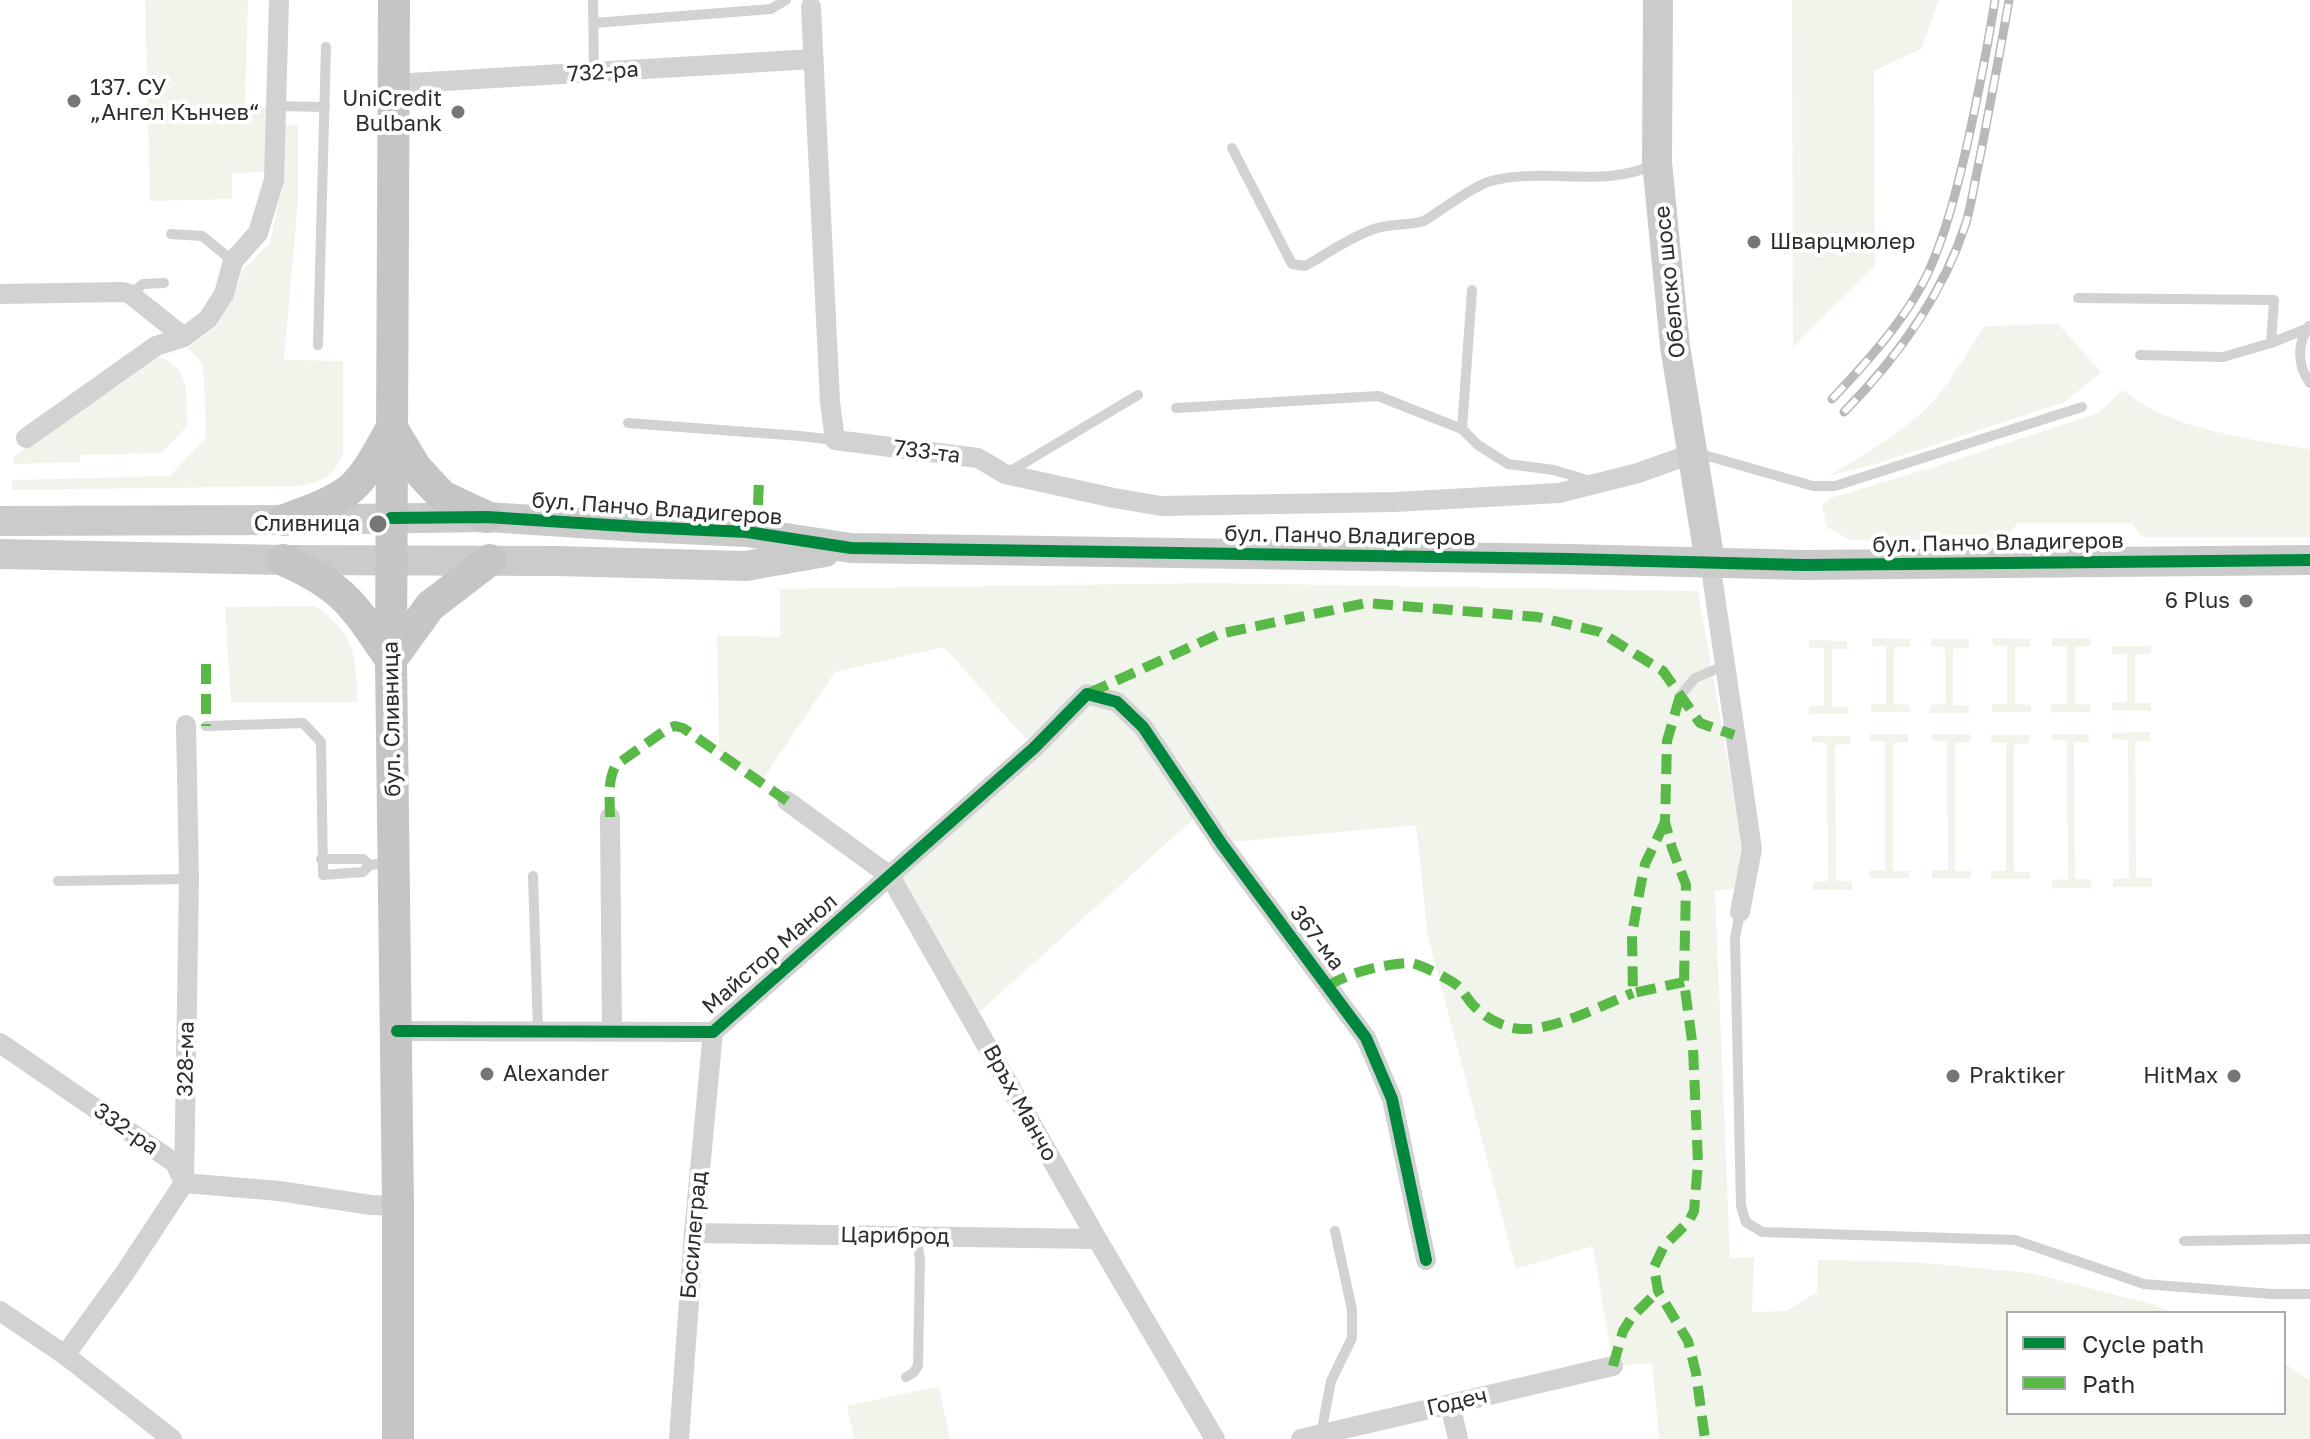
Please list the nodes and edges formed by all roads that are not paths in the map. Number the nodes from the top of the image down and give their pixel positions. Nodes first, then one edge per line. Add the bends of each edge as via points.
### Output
1 (279, 0) edge
2 (394, 0) edge
3 (593, 0) edge
4 (786, 0) edge
5 (1658, 0) edge
6 (811, 7) dead end
7 (594, 23) junction
8 (326, 47) dead end
9 (813, 59) junction
10 (594, 73) junction
11 (394, 84) junction
12 (276, 106) junction
13 (325, 107) junction
14 (1232, 148) dead end
15 (1657, 162) junction
16 (171, 234) dead end
17 (233, 261) junction
18 (164, 283) dead end
19 (1472, 290) dead end
20 (0, 294) edge
21 (130, 294) junction
22 (2078, 298) dead end
23 (2308, 327) edge
24 (184, 337) junction
25 (2271, 343) junction
26 (318, 345) dead end
27 (2140, 355) dead end
28 (2310, 383) edge
29 (1138, 395) dead end
30 (2082, 407) dead end
31 (1176, 408) dead end
32 (628, 423) dead end
33 (392, 428) junction
34 (1462, 429) junction
35 (26, 438) dead end
36 (835, 440) junction
37 (1694, 453) junction
38 (1005, 474) junction
39 (1598, 484) junction
40 (487, 517) junction
41 (391, 518) junction
42 (284, 520) junction
43 (0, 521) edge
44 (851, 548) junction
45 (0, 554) edge
46 (392, 559) junction
47 (283, 560) junction
48 (490, 560) junction
49 (2310, 560) edge
50 (1710, 562) junction
51 (391, 660) junction
52 (1726, 665) junction
53 (1087, 694) joint
54 (1680, 696) dead end
55 (196, 725) joint
56 (787, 801) dead end
57 (610, 817) dead end
58 (382, 864) junction
59 (533, 876) dead end
60 (890, 876) junction
61 (189, 879) junction
62 (58, 881) dead end
63 (1740, 912) joint
64 (397, 1031) junction
65 (538, 1031) junction
66 (612, 1031) junction
67 (713, 1032) junction
68 (0, 1043) edge
69 (184, 1183) junction
70 (398, 1206) junction
71 (1335, 1231) dead end
72 (694, 1233) junction
73 (916, 1236) junction
74 (1097, 1239) junction
75 (2310, 1239) edge
76 (2184, 1241) dead end
77 (1426, 1260) dead end
78 (2310, 1294) edge
79 (0, 1311) edge
80 (65, 1355) junction
81 (1613, 1366) dead end
82 (906, 1377) dead end
83 (1450, 1404) junction
84 (1311, 1437) edge
85 (172, 1439) edge
86 (398, 1439) edge
87 (679, 1439) edge
88 (1215, 1439) edge
89 (1458, 1439) edge

1 - 12 street
2 - 11 main road, бул. Сливница
3 - 7 lane
4 - 7 lane via 771,9
5 - 15 street, Обелско шосе
6 - 9 street
7 - 10 lane
8 - 13 lane
9 - 10 street, 732-ра
9 - 36 street
10 - 11 street, 732-ра
11 - 33 main road, бул. Сливница
12 - 13 lane
12 - 17 street via 274,180 258,233
13 - 26 lane
14 - 15 lane via 1292,264 1299,266 1372,229 1424,221 1485,183 1622,175
15 - 37 street, Обелско шосе via 1675,346
16 - 17 lane via 202,236
17 - 24 street via 224,294 208,319
18 - 21 lane via 143,284
19 - 34 lane
20 - 21 street
21 - 24 street
22 - 25 lane via 2274,300
23 - 25 lane
23 - 28 lane via 2298,352
24 - 35 street via 156,346
25 - 27 lane via 2223,357
29 - 38 lane
30 - 37 lane via 1835,486 1813,486
31 - 34 lane via 1378,396
32 - 36 lane
33 - 40 main road via 416,468 442,496
33 - 41 main road, бул. Сливница
33 - 42 main road via 348,490
34 - 39 lane via 1508,464 1554,470
36 - 38 street, 733-та via 978,458
37 - 39 street, 733-та
37 - 50 street, Обелско шосе
38 - 39 street, 733-та via 1161,506 1440,500 1559,493
40 - 41 street, бул. Панчо Владигеров
40 - 44 street, бул. Панчо Владигеров via 747,532
41 - 42 street, бул. Панчо Владигеров
41 - 46 main road, бул. Сливница
42 - 43 street, бул. Панчо Владигеров
44 - 48 street, бул. Панчо Владигеров via 746,566
44 - 50 street, бул. Панчо Владигеров
45 - 47 street, бул. Панчо Владигеров
46 - 47 street, бул. Панчо Владигеров
46 - 48 street, бул. Панчо Владигеров
46 - 51 main road, бул. Сливница
47 - 51 main road via 339,591
48 - 51 main road via 430,606
49 - 50 street, бул. Панчо Владигеров
50 - 52 street
51 - 58 main road, бул. Сливница
52 - 54 lane via 1695,678
52 - 63 street via 1752,849
53 - 60 street, Майстор Манол
53 - 77 street, 367-ма via 1117,702 1143,727 1221,843 1366,1038 1392,1099
55 - 58 lane via 303,723 321,742 323,875 363,872
55 - 61 street, 328-ма
56 - 60 street, Връх Манчо
57 - 66 street
58 - 64 main road, бул. Сливница
59 - 65 lane
60 - 67 street, Майстор Манол
60 - 74 street, Връх Манчо
61 - 62 lane
61 - 69 street, 328-ма
63 - 78 lane via 1735,938 1741,1206 1746,1222 1762,1232 2015,1240 2144,1284
64 - 65 street, Майстор Манол
64 - 70 main road, бул. Сливница
65 - 66 street, Майстор Манол
66 - 67 street, Майстор Манол
67 - 72 street, Босилеград
68 - 69 street, 332-ра via 175,1163
69 - 70 street
69 - 80 street
70 - 86 main road, бул. Сливница
71 - 84 lane via 1352,1310 1352,1338
72 - 73 street, Цариброд
72 - 87 street, Босилеград
73 - 74 street, Цариброд
73 - 82 lane via 918,1366
74 - 88 street, Връх Манчо
75 - 76 lane
79 - 80 street
80 - 85 street
81 - 83 street, Годеч
83 - 84 street, Годеч
83 - 89 street

